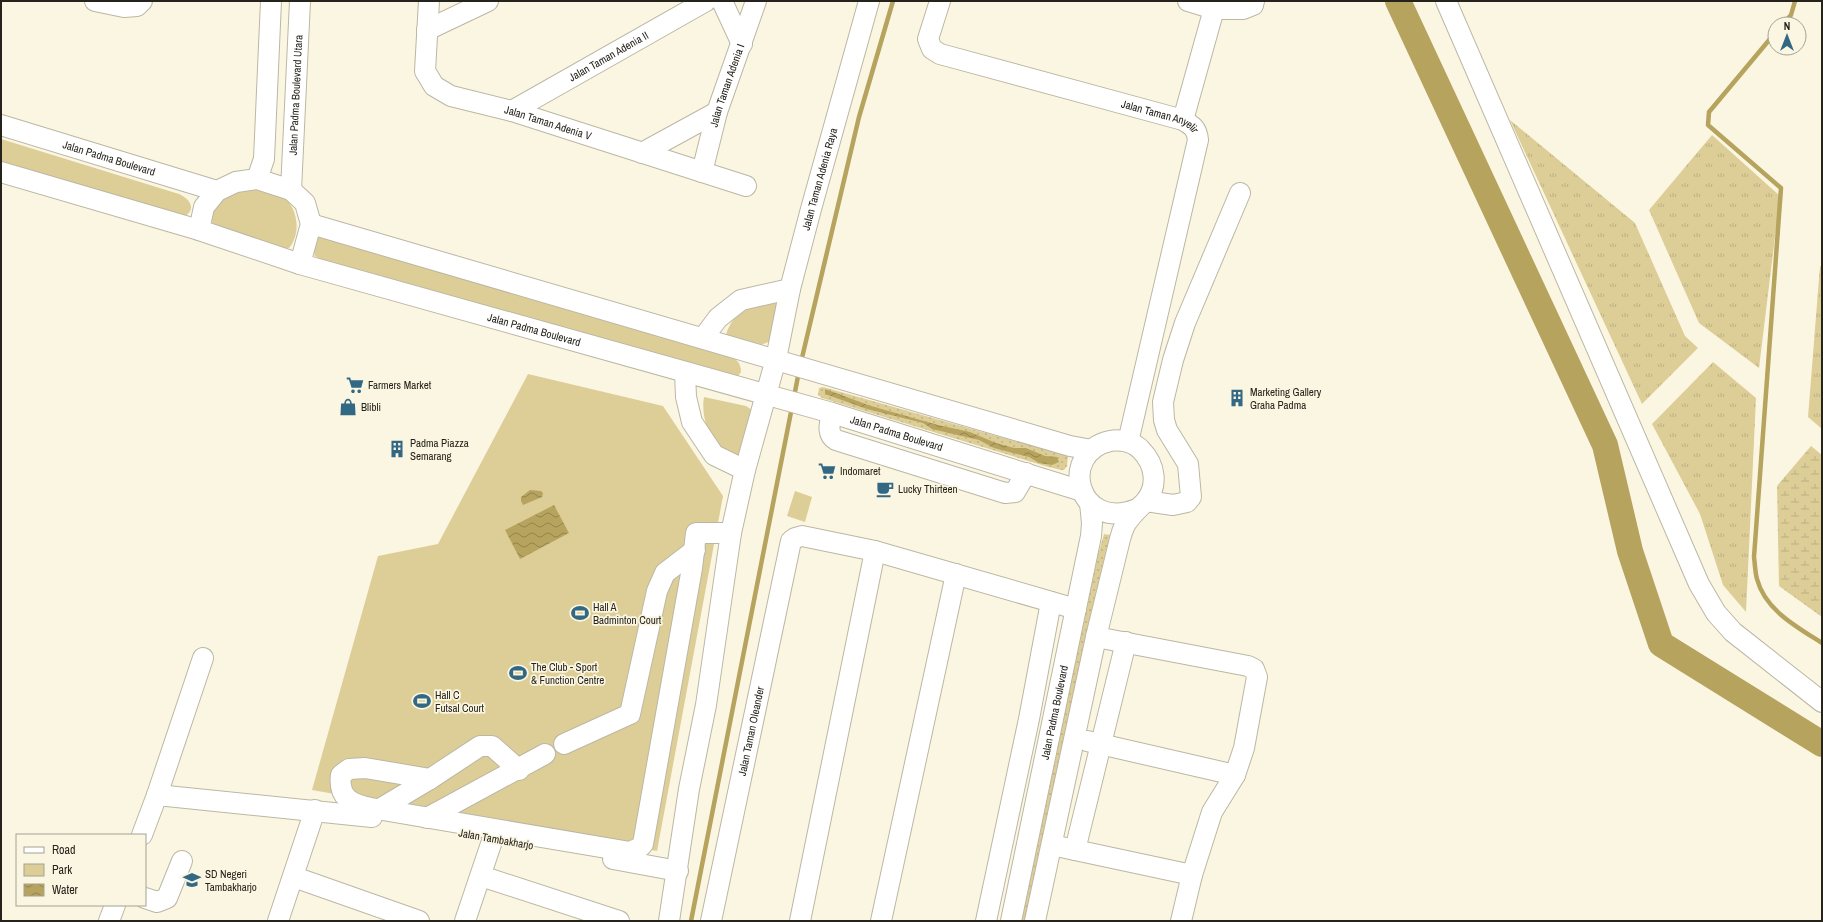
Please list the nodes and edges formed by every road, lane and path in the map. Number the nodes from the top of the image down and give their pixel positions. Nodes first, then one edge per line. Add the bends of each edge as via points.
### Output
1 (95, 1) edge
2 (142, 1) edge
3 (271, 1) edge
4 (300, 1) edge
5 (429, 1) edge
6 (488, 1) edge
7 (706, 1) edge
8 (722, 1) edge
9 (756, 1) edge
10 (869, 1) edge
11 (940, 1) edge
12 (1188, 1) edge
13 (1254, 1) edge
14 (1446, 1) edge
15 (458, 8) edge
16 (1214, 9) junction
17 (427, 30) junction
18 (742, 44) junction
19 (512, 111) junction
20 (718, 112) junction
21 (1184, 120) junction
22 (1, 125) edge
23 (642, 153) junction
24 (1, 172) edge
25 (702, 172) junction
26 (257, 179) junction
27 (746, 186) dead end
28 (291, 190) junction
29 (217, 191) junction
30 (1240, 193) dead end
31 (311, 224) junction
32 (199, 230) junction
33 (300, 264) junction
34 (790, 289) junction
35 (703, 338) junction
36 (777, 359) junction
37 (685, 372) junction
38 (767, 395) junction
39 (1137, 403) junction
40 (1163, 411) junction
41 (1128, 442) junction
42 (1092, 450) junction
43 (745, 470) junction
44 (1086, 497) junction
45 (1141, 505) junction
46 (731, 533) junction
47 (696, 542) junction
48 (875, 551) junction
49 (956, 574) junction
50 (1051, 602) junction
51 (1076, 609) junction
52 (1096, 637) junction
53 (646, 640) junction
54 (1126, 642) junction
55 (678, 647) junction
56 (203, 658) dead end
57 (1822, 702) edge
58 (1029, 719) junction
59 (1052, 724) junction
60 (1075, 738) junction
61 (564, 744) dead end
62 (1100, 744) junction
63 (545, 754) dead end
64 (519, 770) junction
65 (1235, 775) junction
66 (430, 779) junction
67 (157, 795) junction
68 (315, 810) junction
69 (378, 810) junction
70 (427, 818) junction
71 (142, 834) edge
72 (493, 838) junction
73 (1002, 842) junction
74 (1052, 845) junction
75 (1027, 846) junction
76 (1075, 850) junction
77 (182, 861) dead end
78 (678, 871) junction
79 (1192, 875) junction
80 (481, 876) junction
81 (294, 877) junction
82 (146, 898) edge
83 (115, 906) edge
84 (109, 921) edge
85 (278, 921) edge
86 (419, 921) edge
87 (465, 921) edge
88 (619, 921) edge
89 (669, 921) edge
90 (713, 921) edge
91 (800, 921) edge
92 (881, 921) edge
93 (986, 921) edge
94 (1011, 921) edge
95 (1035, 921) edge
96 (1181, 921) edge

1 - 2 street via 124,7 137,6
3 - 26 street via 264,159
4 - 28 street, Jalan Padma Boulevard Utara
5 - 17 street, Jalan Taman Adenia V
6 - 15 street
7 - 19 street, Jalan Taman Adenia II
8 - 18 street
9 - 18 street, Jalan Taman Adenia I
10 - 34 street, Jalan Taman Adenia Raya
11 - 21 street, Jalan Taman Anyelir via 928,39 932,49 940,54
12 - 16 street
13 - 16 street via 1252,5 1243,9
14 - 57 street via 1699,584 1716,613 1733,632
15 - 17 street
16 - 21 street
17 - 19 street, Jalan Taman Adenia V via 424,71 434,86 450,96
18 - 20 street, Jalan Taman Adenia I
19 - 23 street, Jalan Taman Adenia V
20 - 23 street
20 - 25 street, Jalan Taman Adenia I
21 - 39 street, Jalan Taman Anyelir via 1198,132 1198,140
22 - 29 street, Jalan Padma Boulevard
23 - 25 street, Jalan Taman Adenia V
24 - 32 street
25 - 27 street, Jalan Taman Adenia V
26 - 28 street
26 - 29 street via 236,182
28 - 31 street via 305,203
29 - 32 street via 204,207
30 - 40 street via 1185,323 1173,360
31 - 33 street
31 - 35 street
32 - 33 street, Jalan Padma Boulevard
33 - 37 street, Jalan Padma Boulevard
34 - 35 street via 741,300 718,318
34 - 36 street, Jalan Taman Adenia Raya
35 - 36 street
36 - 38 street, Jalan Taman Adenia Raya
36 - 42 street via 1070,446
37 - 38 street, Jalan Padma Boulevard
37 - 43 street via 686,397 692,422 714,455
38 - 43 street, Jalan Taman Adenia Raya
38 - 44 street, Jalan Padma Boulevard via 1026,473
39 - 40 street
39 - 41 street, Jalan Taman Anyelir
40 - 45 street via 1167,430 1188,464 1191,496 1187,502 1173,505
41 - 42 street via 1115,440 1102,443
41 - 45 street via 1139,447 1153,467 1152,490
42 - 44 street via 1080,469 1079,480
43 - 46 street, Jalan Taman Adenia Raya
44 - 45 street via 1100,511 1112,514 1125,514
44 - 51 street, Jalan Padma Boulevard via 1091,536
45 - 52 street via 1125,525 1120,539
46 - 47 street
46 - 78 street, Jalan Taman Adenia Raya via 706,706 689,789
47 - 53 street via 665,573 657,591
47 - 55 street
48 - 49 street
48 - 90 street, Jalan Taman Oleander via 802,536 792,542
48 - 91 street
49 - 50 street
49 - 92 street
50 - 51 street
50 - 58 street
51 - 59 street, Jalan Padma Boulevard
52 - 54 street
52 - 60 street
53 - 55 street
53 - 61 street via 630,714
54 - 62 street
54 - 65 street via 1254,669 1257,677 1246,741
55 - 70 street via 643,844 639,848 630,852
56 - 67 street
58 - 59 street
58 - 73 street
59 - 75 street, Jalan Padma Boulevard
60 - 62 street
60 - 74 street
62 - 65 street
62 - 76 street
63 - 64 street
64 - 66 street via 492,746 484,745
64 - 70 street
65 - 79 street via 1212,812
66 - 69 street
66 - 69 street via 365,768 349,769 341,775 339,785 345,797 356,805
67 - 68 street, Jalan Tambakharjo
67 - 71 street
68 - 72 street, Jalan Tambakharjo via 386,819
68 - 81 street
69 - 70 street
72 - 78 street, Jalan Tambakharjo
72 - 80 street
73 - 75 street
73 - 93 street
74 - 76 street
74 - 95 street
75 - 94 street, Jalan Padma Boulevard
76 - 79 street
77 - 82 street via 167,898 157,902
78 - 89 street, Jalan Taman Adenia Raya
79 - 96 street
80 - 87 street
80 - 88 street
81 - 85 street
81 - 86 street
83 - 84 street

